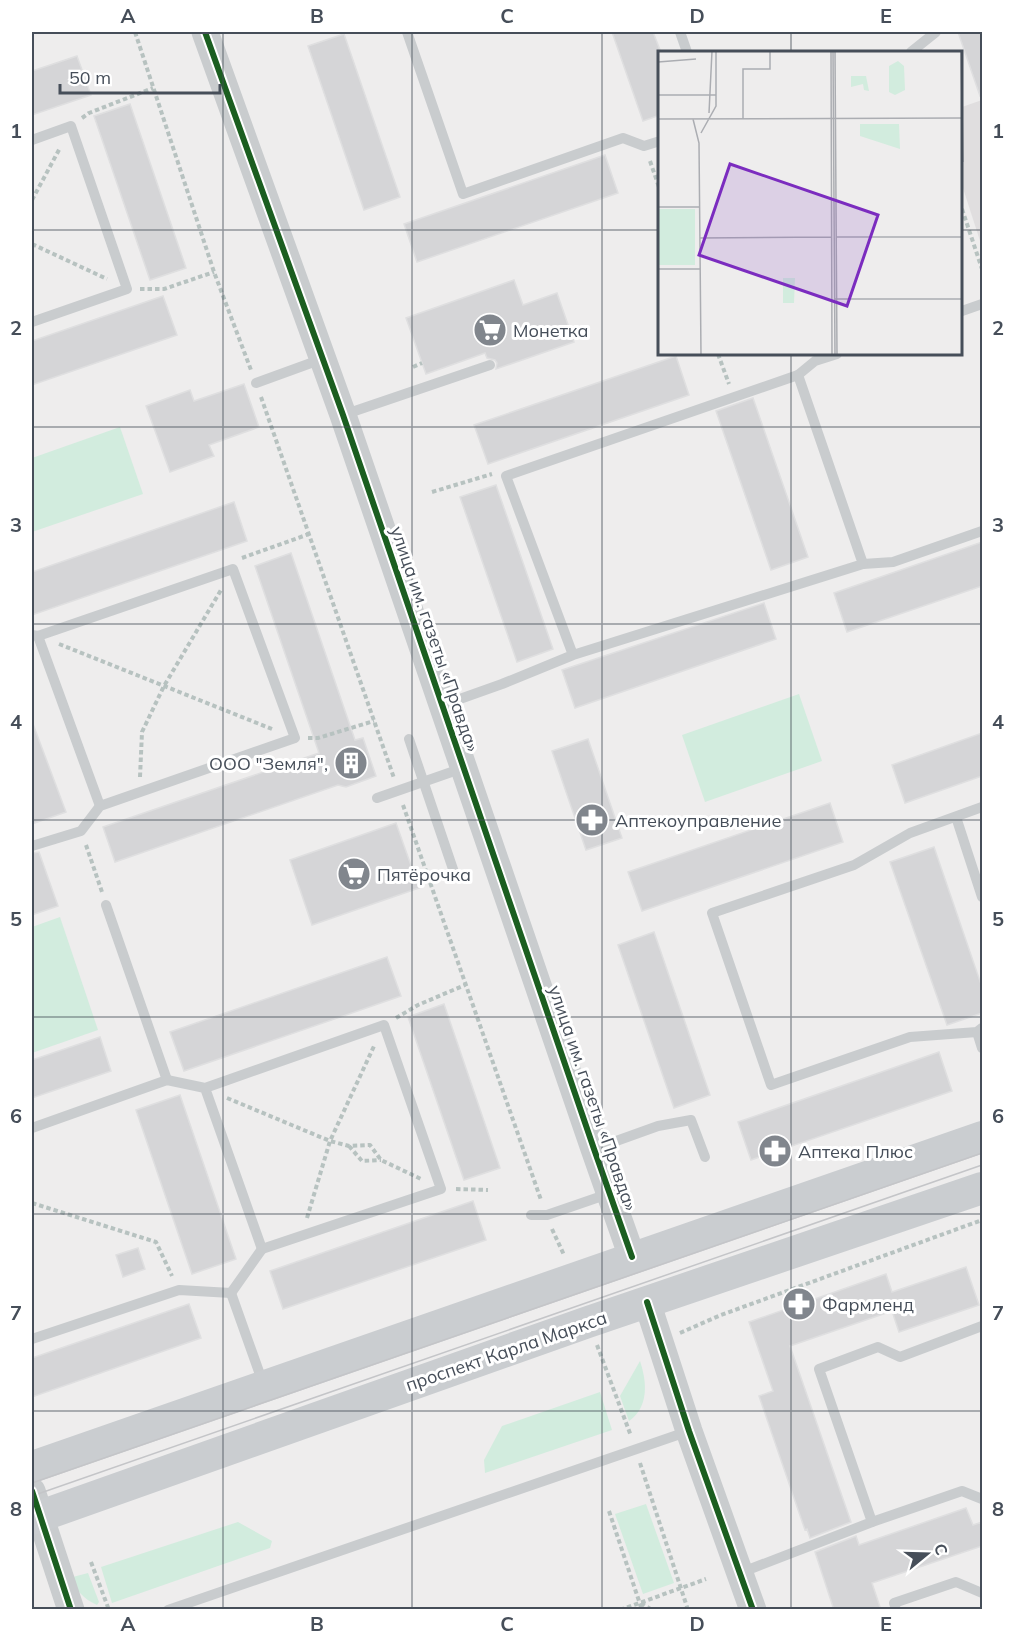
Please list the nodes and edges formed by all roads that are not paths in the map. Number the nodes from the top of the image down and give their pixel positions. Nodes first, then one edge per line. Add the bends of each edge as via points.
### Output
1 (205, 32) edge
2 (407, 32) edge
3 (680, 32) edge
4 (936, 32) edge
5 (687, 51) edge
6 (912, 51) edge
7 (32, 140) edge
8 (658, 142) edge
9 (982, 304) edge
10 (963, 311) edge
11 (32, 322) edge
12 (831, 356) edge
13 (322, 358) junction
14 (490, 365) dead end
15 (798, 375) junction
16 (256, 383) road end
17 (343, 415) junction
18 (982, 531) edge
19 (863, 564) junction
20 (35, 635) edge
21 (573, 655) junction
22 (443, 705) junction
23 (409, 739) dead end
24 (463, 768) junction
25 (423, 782) junction
26 (377, 798) dead end
27 (99, 806) junction
28 (982, 807) edge
29 (956, 817) junction
30 (32, 846) edge
31 (456, 878) dead end
32 (982, 897) edge
33 (106, 905) road end
34 (980, 1030) edge
35 (982, 1048) edge
36 (167, 1080) junction
37 (205, 1088) junction
38 (32, 1128) edge
39 (982, 1137) edge
40 (594, 1149) junction
41 (705, 1157) dead end
42 (982, 1188) edge
43 (610, 1194) junction
44 (531, 1215) dead end
45 (262, 1250) junction
46 (633, 1257) junction
47 (231, 1293) junction
48 (647, 1302) junction
49 (982, 1326) edge
50 (32, 1339) edge
51 (264, 1386) junction
52 (689, 1431) junction
53 (32, 1467) edge
54 (982, 1499) edge
55 (34, 1509) edge
56 (872, 1522) junction
57 (740, 1574) junction
58 (982, 1593) edge
59 (71, 1610) edge
60 (168, 1610) edge
61 (753, 1610) edge
62 (896, 1610) edge

1 - 13 street, улица им. газеты «Правда»
2 - 8 lane via 463,194 623,138 644,146
3 - 5 lane
4 - 6 lane
7 - 11 lane via 71,126 127,289
9 - 10 lane
12 - 15 lane via 815,361
13 - 16 lane
13 - 17 street, улица им. газеты «Правда»
14 - 17 lane
15 - 19 lane
15 - 21 lane via 506,476
17 - 22 street, улица им. газеты «Правда»
18 - 19 lane via 893,562
19 - 21 lane
20 - 27 lane
20 - 27 lane via 233,569 295,738
21 - 22 lane
22 - 24 street, улица им. газеты «Правда»
23 - 25 lane
24 - 25 lane
24 - 40 street, улица им. газеты «Правда»
25 - 26 lane
25 - 31 lane
27 - 30 lane via 81,831
28 - 29 lane
29 - 32 lane
29 - 34 lane via 910,833 854,865 712,913 771,1085 910,1037
33 - 36 lane
34 - 35 lane
36 - 37 lane
36 - 38 lane
37 - 45 lane
37 - 45 lane via 384,1025 441,1189
39 - 46 main road
40 - 41 lane via 658,1126 691,1120
40 - 43 street, улица им. газеты «Правда»
42 - 48 main road, проспект Карла Маркса
43 - 44 lane via 547,1215
43 - 46 street, улица им. газеты «Правда»
45 - 47 lane
46 - 48 main road, улица им. газеты «Правда»
46 - 51 main road
47 - 50 lane via 179,1290
47 - 51 lane
48 - 52 street, улица им. газеты «Правда»
48 - 55 main road, проспект Карла Маркса
49 - 56 lane via 900,1358 878,1347 819,1369
51 - 53 main road
52 - 57 street, улица им. газеты «Правда»
52 - 60 lane
54 - 56 lane via 962,1491
55 - 59 street
56 - 57 lane
57 - 61 street, улица им. газеты «Правда»
58 - 62 lane via 956,1582 894,1603

